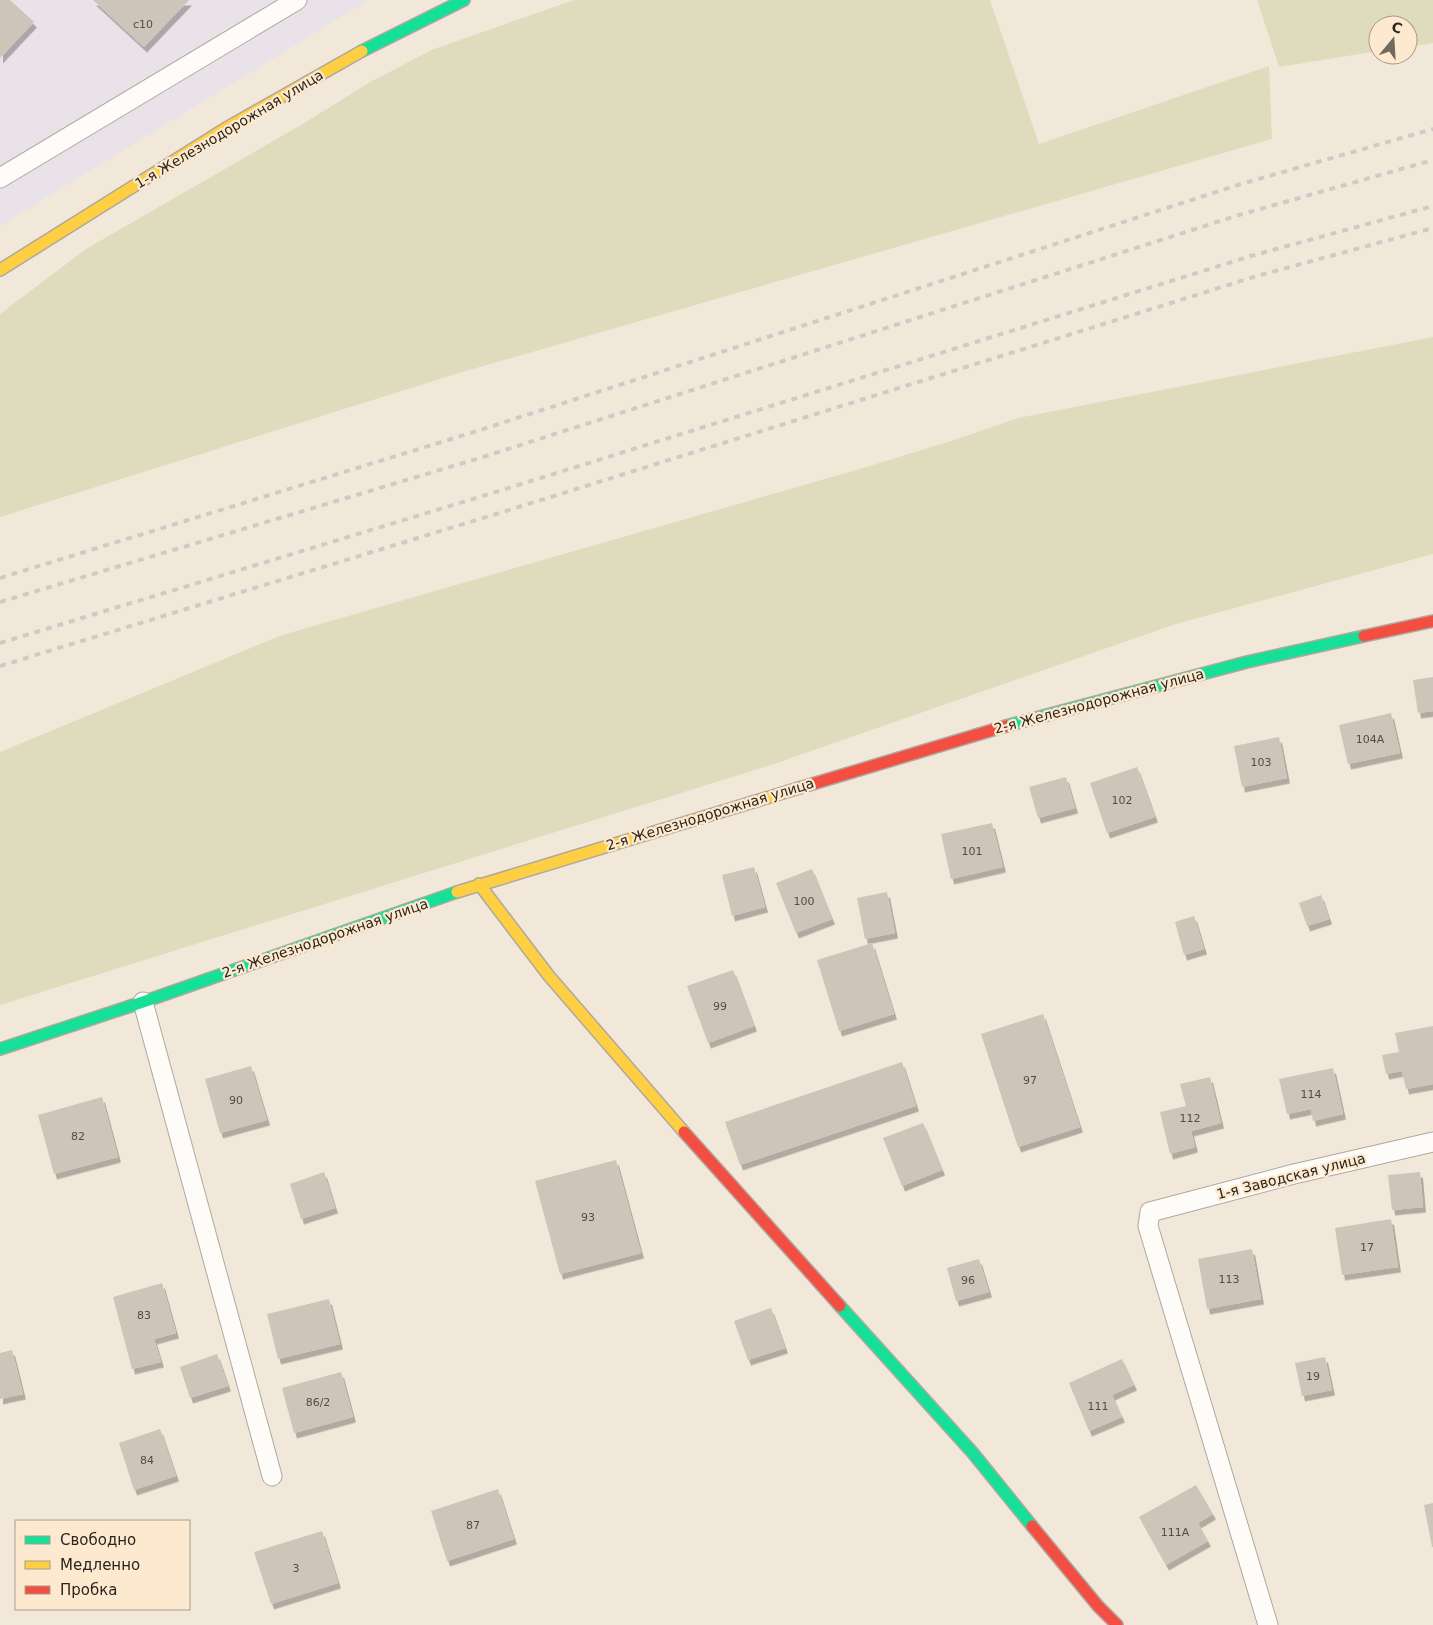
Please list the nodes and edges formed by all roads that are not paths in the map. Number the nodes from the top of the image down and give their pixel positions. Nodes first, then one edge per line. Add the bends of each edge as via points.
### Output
1 (297, 0) edge
2 (464, 0) edge
3 (0, 178) edge
4 (0, 270) edge
5 (1433, 621) edge
6 (479, 884) junction
7 (143, 1002) junction
8 (0, 1049) edge
9 (1433, 1142) edge
10 (272, 1476) dead end
11 (1117, 1625) edge
12 (1268, 1625) edge

1 - 3 lane
2 - 4 street, 1-я Железнодорожная улица via 367,48 247,115
5 - 6 street, 2-я Железнодорожная улица via 1246,662 1065,709
6 - 7 street, 2-я Железнодорожная улица
6 - 11 street via 562,991 972,1452
7 - 8 street, 2-я Железнодорожная улица
7 - 10 lane
9 - 12 lane, 1-я Заводская улица via 1150,1212 1148,1226

